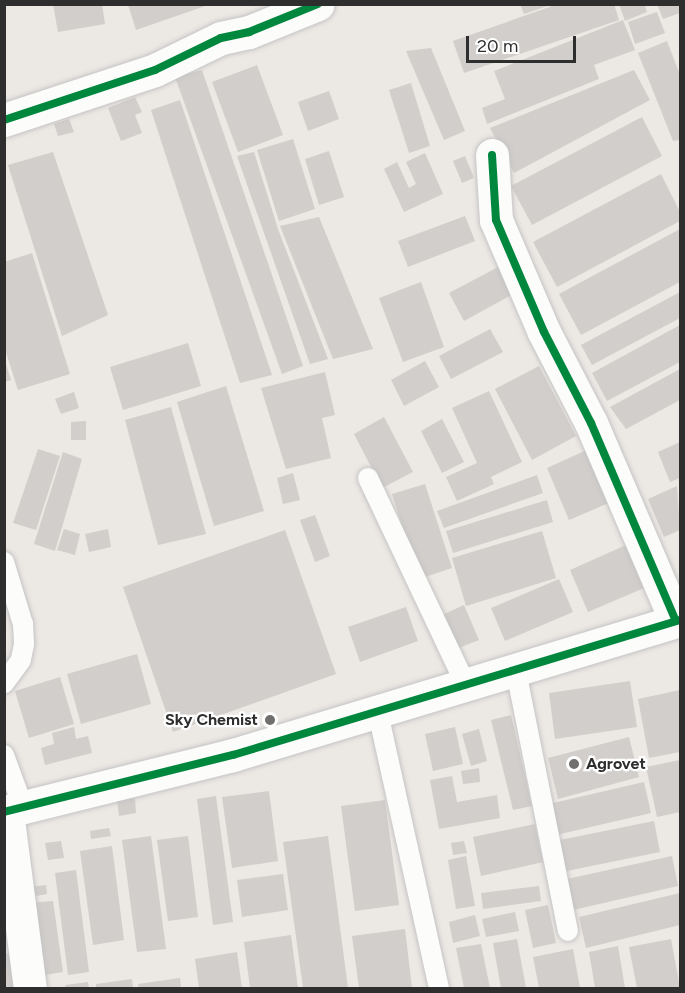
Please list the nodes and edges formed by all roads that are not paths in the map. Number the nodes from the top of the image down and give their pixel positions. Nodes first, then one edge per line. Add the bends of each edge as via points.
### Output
1 (318, 4) edge
2 (4, 120) edge
3 (492, 155) dead end
4 (368, 478) dead end
5 (4, 562) edge
6 (678, 620) edge
7 (516, 671) junction
8 (4, 683) edge
9 (466, 686) junction
10 (378, 713) junction
11 (4, 754) edge
12 (11, 810) edge
13 (568, 931) dead end
14 (30, 988) edge
15 (439, 988) edge

1 - 2 street via 249,32 221,38 155,70
3 - 6 street via 496,220
4 - 9 lane
5 - 8 lane via 23,624 24,644 21,660
6 - 7 street
7 - 9 street
7 - 13 lane
9 - 10 street
10 - 12 street via 233,755
10 - 15 lane
11 - 12 lane
12 - 14 street

